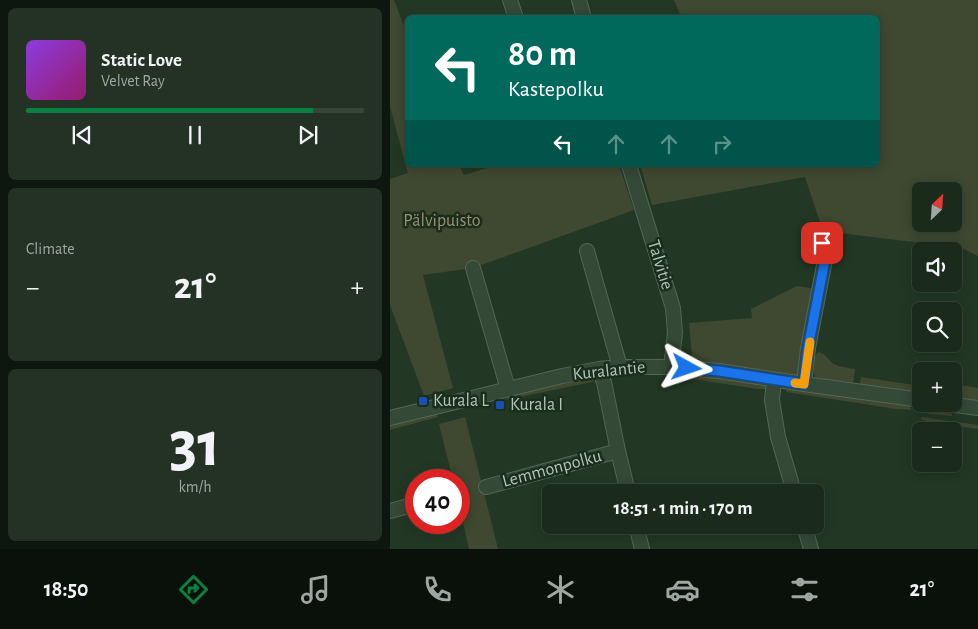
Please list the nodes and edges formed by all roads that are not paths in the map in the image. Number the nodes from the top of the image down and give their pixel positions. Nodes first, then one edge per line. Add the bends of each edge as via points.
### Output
1 (510, 0) edge
2 (579, 0) edge
3 (515, 15) edge
4 (583, 15) edge
5 (630, 167) edge
6 (822, 243) dead end
7 (587, 251) dead end
8 (473, 268) dead end
9 (620, 367) junction
10 (672, 367) junction
11 (599, 369) junction
12 (774, 380) junction
13 (804, 384) junction
14 (508, 389) junction
15 (912, 399) edge
16 (962, 406) edge
17 (978, 408) edge
18 (390, 418) edge
19 (618, 451) junction
20 (626, 484) edge
21 (792, 484) edge
22 (486, 487) dead end
23 (405, 507) edge
24 (390, 510) edge
25 (638, 534) edge
26 (807, 534) edge
27 (642, 549) edge
28 (811, 549) edge

1 - 3 street
2 - 4 street
5 - 10 street, Talvitie via 673,308
6 - 13 street via 825,260
7 - 9 street
8 - 14 street
9 - 10 street, Kuralantie
9 - 11 street, Kuralantie
10 - 12 street, Kuralantie
11 - 14 street, Kuralantie
11 - 19 street
12 - 13 street, Kuralantie
12 - 21 street via 772,400 778,437
13 - 15 street, Kuralantie
14 - 18 street, Kuralantie
16 - 17 street
19 - 20 street
19 - 22 street, Lemmonpolku
23 - 24 street
25 - 27 street
26 - 28 street

